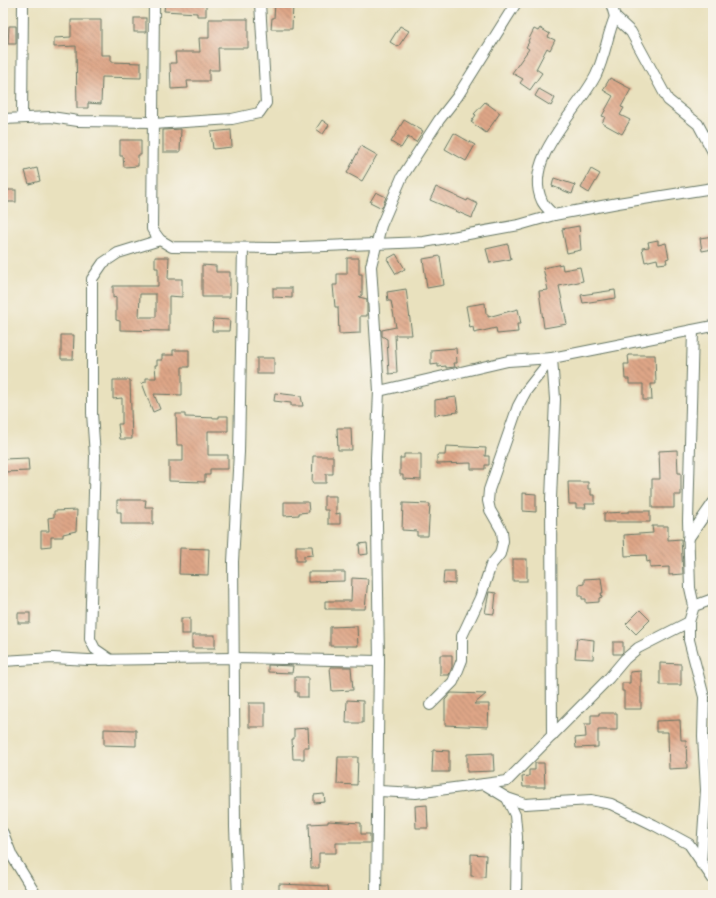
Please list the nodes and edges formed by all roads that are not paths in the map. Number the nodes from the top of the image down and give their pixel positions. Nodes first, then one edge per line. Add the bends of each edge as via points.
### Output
1 (23, 3) edge
2 (154, 3) edge
3 (260, 3) edge
4 (516, 3) edge
5 (611, 3) edge
6 (615, 17) junction
7 (22, 117) junction
8 (3, 119) edge
9 (153, 123) junction
10 (713, 152) edge
11 (713, 188) edge
12 (554, 215) junction
13 (160, 240) junction
14 (376, 244) junction
15 (243, 248) junction
16 (713, 326) edge
17 (693, 330) junction
18 (552, 358) junction
19 (379, 391) junction
20 (713, 503) edge
21 (688, 539) junction
22 (713, 599) edge
23 (694, 606) junction
24 (689, 622) junction
25 (233, 658) junction
26 (111, 660) junction
27 (3, 661) edge
28 (380, 661) junction
29 (430, 705) dead end
30 (552, 736) junction
31 (484, 784) junction
32 (379, 790) junction
33 (507, 798) junction
34 (3, 833) edge
35 (708, 843) edge
36 (701, 864) junction
37 (713, 878) edge
38 (36, 895) edge
39 (238, 895) edge
40 (376, 895) edge
41 (516, 895) edge

1 - 7 street
2 - 9 street
3 - 9 street via 266,103 259,113 232,119
4 - 14 street via 468,80 402,177
5 - 6 street
6 - 10 street via 631,32 668,100 698,124
6 - 12 street via 596,75 539,165 537,187 542,202
7 - 8 street
7 - 9 street
9 - 13 street via 152,229
11 - 12 street
12 - 14 street via 519,225 424,242
13 - 15 street via 172,247
13 - 26 street via 118,253 103,263 92,279 92,413 95,456 90,639 95,649
14 - 15 street
14 - 19 street via 371,274
15 - 25 street via 239,452 233,562
16 - 17 street
17 - 18 street
17 - 21 street
18 - 19 street via 508,361
18 - 29 street via 526,390 518,406 489,490 490,510 502,531 500,554 491,565 480,598 462,636 462,656 453,682
18 - 30 street via 555,399 551,499
19 - 28 street via 376,458
20 - 21 street
21 - 23 street via 690,588
22 - 23 street
23 - 24 street
24 - 30 street via 629,655
24 - 35 street via 689,640 704,697 703,736
25 - 26 street
25 - 28 street
25 - 39 street
26 - 27 street via 53,658
28 - 32 street
30 - 31 street via 507,781
31 - 32 street via 416,793
31 - 33 street
32 - 40 street via 376,819
33 - 36 street via 525,804 591,800 611,804 689,844
33 - 41 street via 514,815 517,837
34 - 38 street via 12,856
35 - 36 street
36 - 37 street

